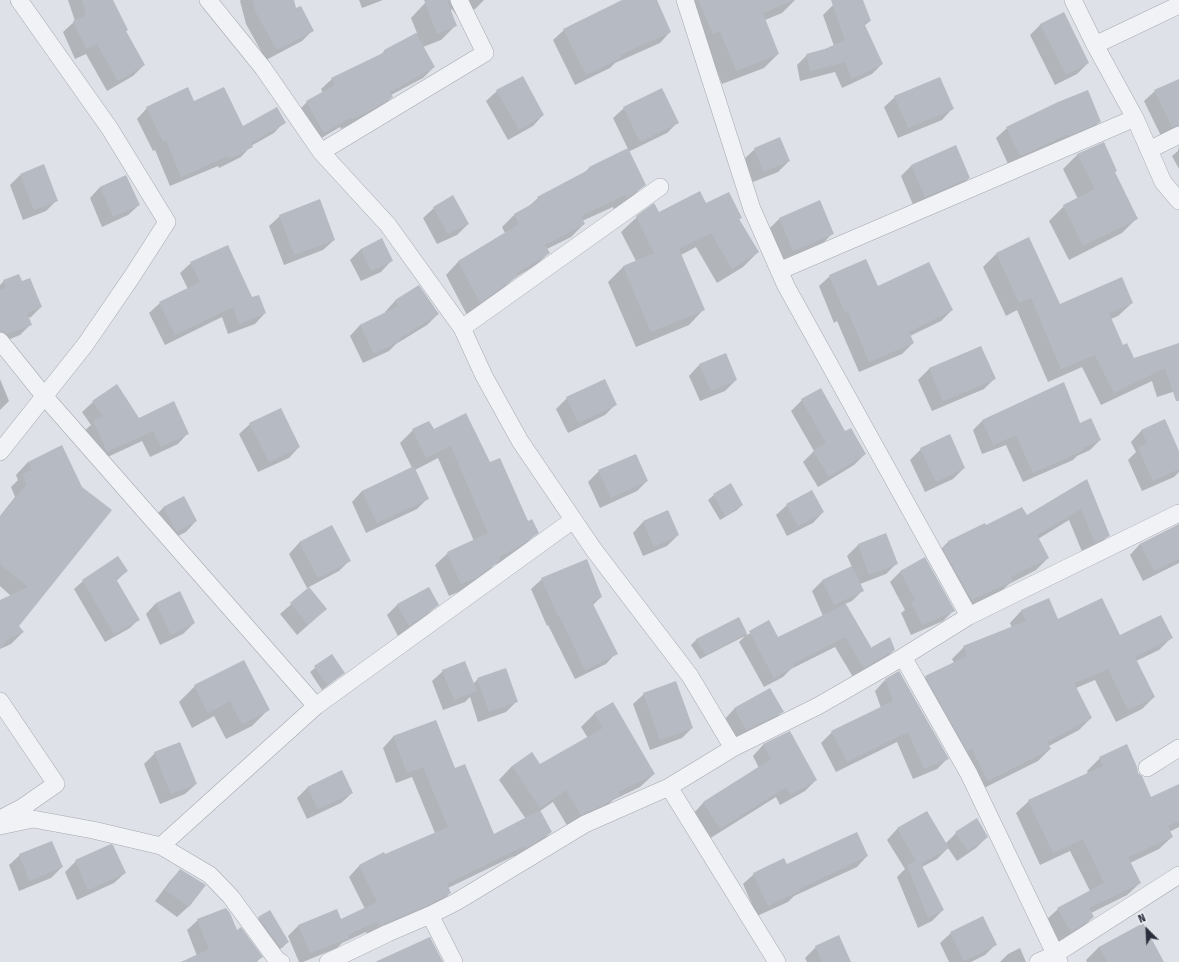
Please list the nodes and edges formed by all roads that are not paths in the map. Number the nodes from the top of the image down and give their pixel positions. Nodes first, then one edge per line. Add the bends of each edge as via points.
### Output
1 (19, 0) edge
2 (208, 0) edge
3 (459, 0) edge
4 (685, 0) edge
5 (1073, 0) edge
6 (1179, 5) edge
7 (1096, 45) junction
8 (1135, 118) junction
9 (1179, 135) edge
10 (1149, 150) junction
11 (321, 152) junction
12 (660, 187) dead end
13 (1179, 201) edge
14 (779, 271) junction
15 (462, 328) junction
16 (0, 340) edge
17 (45, 397) junction
18 (0, 452) edge
19 (1179, 513) edge
20 (573, 520) junction
21 (969, 616) junction
22 (903, 657) junction
23 (0, 701) edge
24 (316, 706) junction
25 (733, 748) junction
26 (1179, 748) edge
27 (1147, 768) dead end
28 (669, 787) junction
29 (0, 819) edge
30 (0, 826) edge
31 (161, 846) junction
32 (1179, 875) edge
33 (430, 915) junction
34 (1056, 958) edge
35 (281, 962) edge
36 (328, 962) edge
37 (454, 962) edge
38 (777, 962) edge
39 (1038, 962) edge

1 - 17 street via 110,129 167,222 85,345
2 - 11 street via 263,68
3 - 11 street via 485,53
4 - 14 street via 752,209
5 - 7 street
6 - 7 street
7 - 8 street
8 - 10 street
8 - 14 street
9 - 10 street
10 - 13 street via 1163,182
11 - 15 street via 388,225
12 - 15 street
14 - 21 street
15 - 20 street via 484,376 520,441
16 - 17 street
17 - 18 street
17 - 24 street
19 - 21 street
20 - 24 street
20 - 25 street via 690,676
21 - 22 street
22 - 25 street via 818,706
22 - 34 street via 969,774
23 - 29 street via 56,784 23,807
24 - 31 street
25 - 28 street
26 - 27 street
28 - 33 street via 585,824
28 - 38 street
30 - 31 street via 33,819
31 - 35 street via 210,874
32 - 34 street
33 - 36 street via 388,932
33 - 37 street
34 - 39 street

